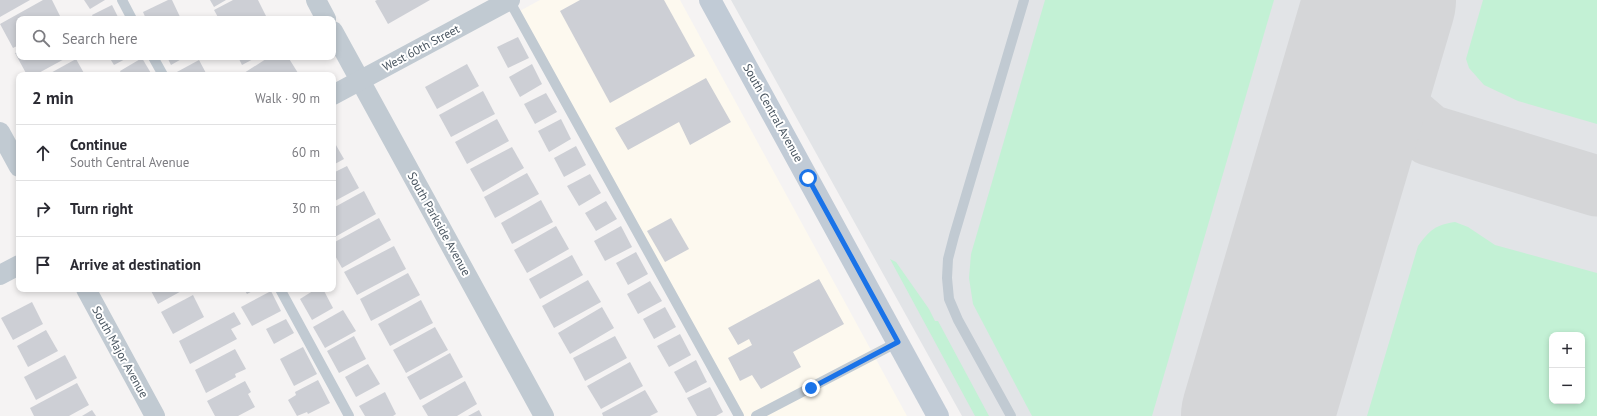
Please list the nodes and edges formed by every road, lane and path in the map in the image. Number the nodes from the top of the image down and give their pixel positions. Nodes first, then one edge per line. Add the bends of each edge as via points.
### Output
1 (122, 0) edge
2 (316, 0) edge
3 (510, 0) edge
4 (710, 0) edge
5 (1024, 0) edge
6 (130, 16) edge
7 (324, 16) edge
8 (336, 37) edge
9 (155, 60) edge
10 (161, 72) edge
11 (360, 81) junction
12 (336, 93) edge
13 (0, 132) edge
14 (16, 161) edge
15 (16, 267) edge
16 (0, 275) edge
17 (88, 292) edge
18 (282, 292) edge
19 (898, 342) junction
20 (155, 416) edge
21 (349, 416) edge
22 (544, 416) edge
23 (739, 416) edge
24 (756, 416) edge
25 (938, 416) edge
26 (1011, 416) edge

1 - 6 lane
2 - 7 street
3 - 11 street, West 60th Street
3 - 23 lane
4 - 19 main road, South Central Avenue
5 - 26 lane via 954,236 946,278 949,299 958,320
8 - 11 street, South Parkside Avenue
9 - 10 lane
11 - 12 street, West 60th Street
11 - 22 street, South Parkside Avenue
13 - 14 street
15 - 16 street
17 - 20 street, South Major Avenue
18 - 21 lane
19 - 24 lane
19 - 25 main road, South Central Avenue

